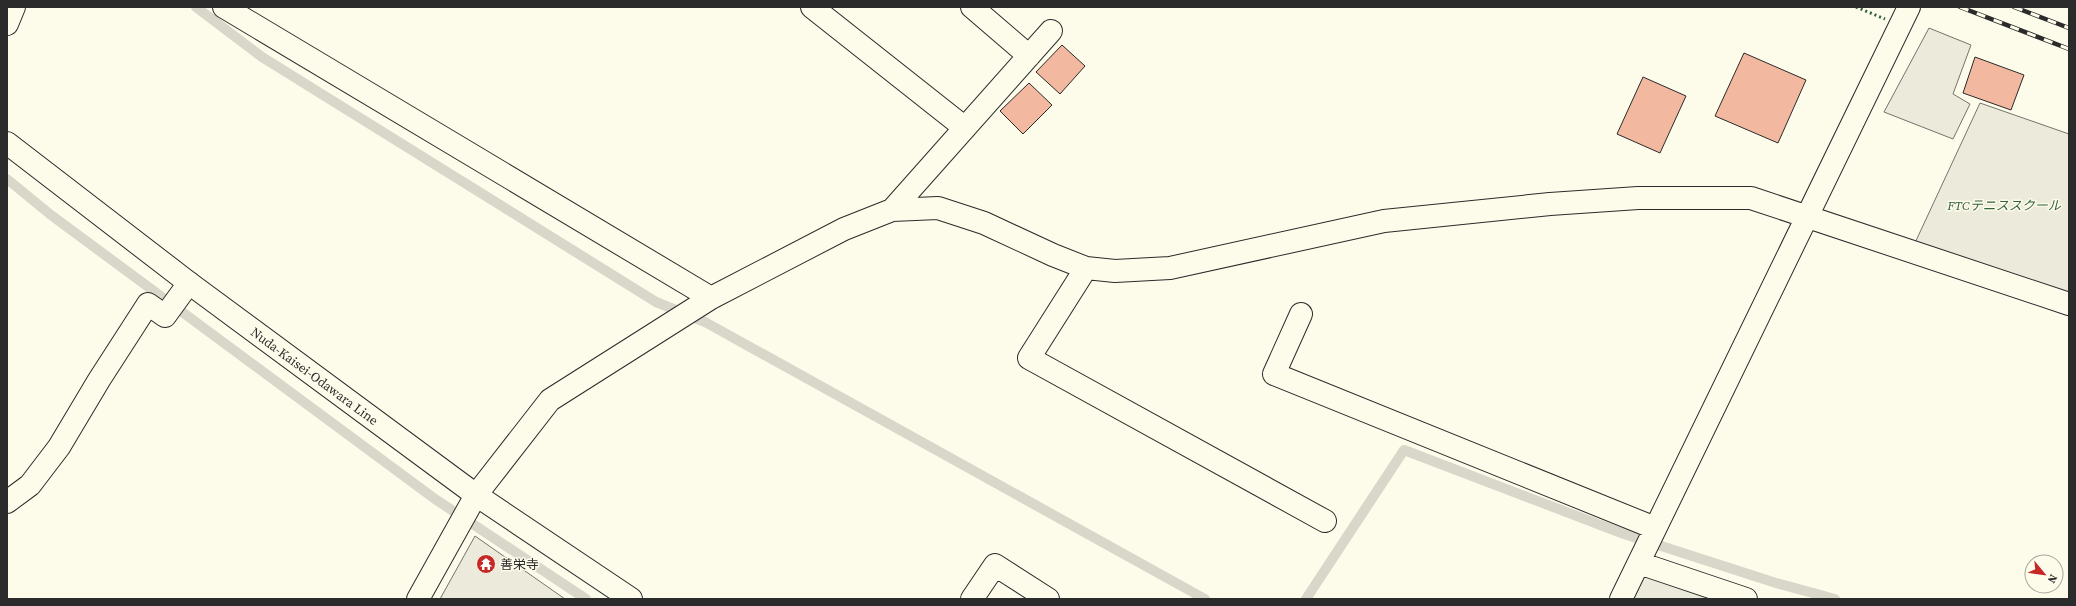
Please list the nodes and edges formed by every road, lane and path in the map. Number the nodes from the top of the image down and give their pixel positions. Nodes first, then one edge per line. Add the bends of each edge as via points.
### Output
1 (14, 7) edge
2 (224, 7) edge
3 (812, 7) edge
4 (972, 7) edge
5 (1909, 7) edge
6 (7, 24) edge
7 (1051, 30) dead end
8 (1029, 56) junction
9 (965, 128) junction
10 (7, 144) edge
11 (892, 210) junction
12 (1806, 217) junction
13 (1086, 268) junction
14 (189, 283) junction
15 (711, 298) junction
16 (2069, 304) edge
17 (1301, 314) dead end
18 (476, 495) junction
19 (7, 502) edge
20 (1325, 521) dead end
21 (1655, 528) junction
22 (1639, 563) junction
23 (418, 599) edge
24 (630, 599) edge
25 (972, 599) edge
26 (1048, 599) edge
27 (1621, 599) edge
28 (1746, 599) edge

1 - 6 street
2 - 15 street
3 - 9 street
4 - 8 street
5 - 12 street
7 - 8 street
8 - 9 street
9 - 11 street
10 - 14 street, Nuda-Kaisei-Odawara Line
11 - 13 street via 938,208 984,223
11 - 15 street via 844,229
12 - 13 street via 1751,198 1638,198 1550,204 1384,221 1170,268 1115,271
12 - 16 street
12 - 21 street
13 - 20 street via 1029,358
14 - 18 street, Nuda-Kaisei-Odawara Line
14 - 19 street via 165,316 148,304 59,447 30,485
15 - 18 street via 550,400
17 - 21 street via 1274,374
18 - 23 street
18 - 24 street, Nuda-Kaisei-Odawara Line
21 - 22 street
22 - 27 street
22 - 28 street
25 - 26 street via 995,565

